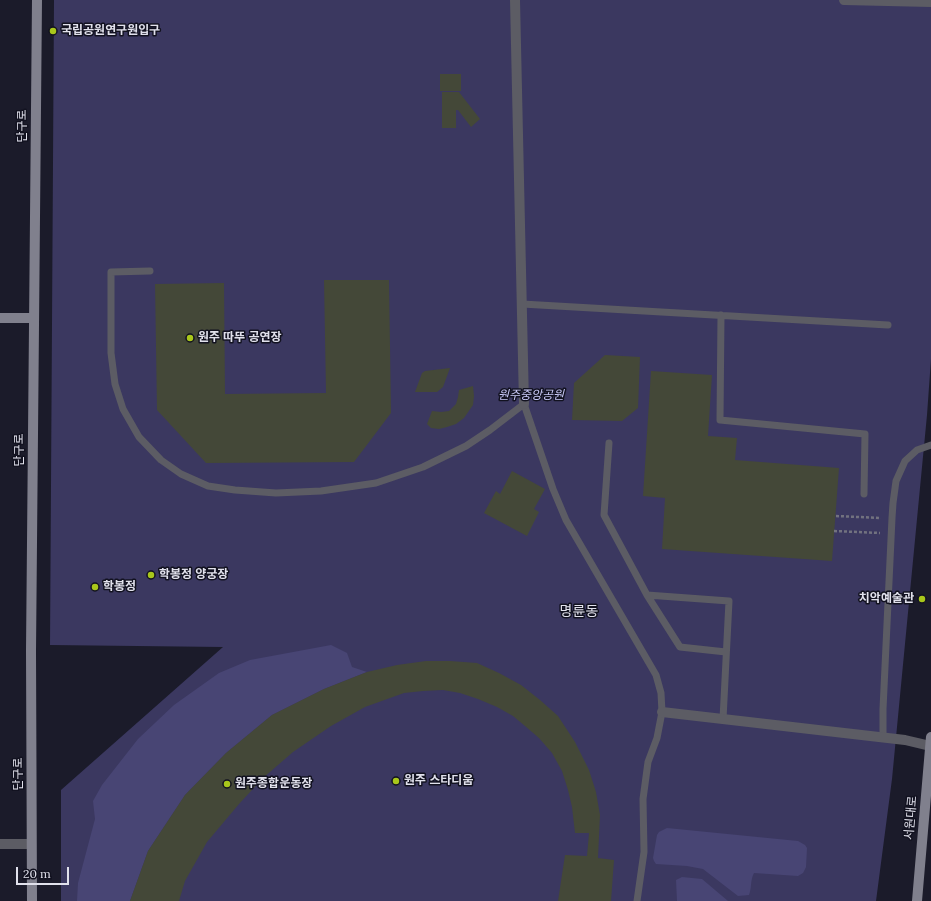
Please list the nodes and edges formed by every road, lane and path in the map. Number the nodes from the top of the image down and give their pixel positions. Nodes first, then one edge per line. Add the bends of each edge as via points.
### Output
1 (37, 0) edge
2 (516, 0) edge
3 (844, 0) edge
4 (931, 2) edge
5 (150, 271) dead end
6 (522, 304) junction
7 (721, 315) junction
8 (0, 318) edge
9 (34, 318) junction
10 (888, 325) dead end
11 (524, 404) junction
12 (609, 443) dead end
13 (931, 445) edge
14 (864, 494) dead end
15 (836, 516) dead end
16 (892, 518) junction
17 (834, 531) dead end
18 (891, 533) junction
19 (647, 595) junction
20 (726, 652) junction
21 (662, 712) junction
22 (723, 719) junction
23 (883, 737) junction
24 (931, 741) edge
25 (0, 844) edge
26 (31, 844) junction
27 (32, 901) edge
28 (637, 901) edge
29 (917, 901) edge

1 - 9 street, 단구로
2 - 6 street
3 - 4 street
5 - 11 lane via 111,272 111,353 115,384 123,409 139,437 161,460 181,474 208,486 276,493 321,491 376,483 423,467 466,446
6 - 7 lane
6 - 11 street
7 - 10 lane
7 - 14 lane via 720,420 865,434
8 - 9 street
9 - 26 street, 단구로
11 - 21 lane via 566,520 656,674
12 - 19 lane via 604,515
13 - 16 lane via 917,450 905,461 896,481
15 - 16 path
16 - 18 lane
17 - 18 path
18 - 23 lane
19 - 20 lane via 680,647
19 - 20 lane via 729,601
20 - 22 lane
21 - 22 street
21 - 28 lane via 657,738 648,762 643,799 644,852
22 - 23 street
23 - 24 street
24 - 29 street, 서원대로
25 - 26 street
26 - 27 street, 단구로

